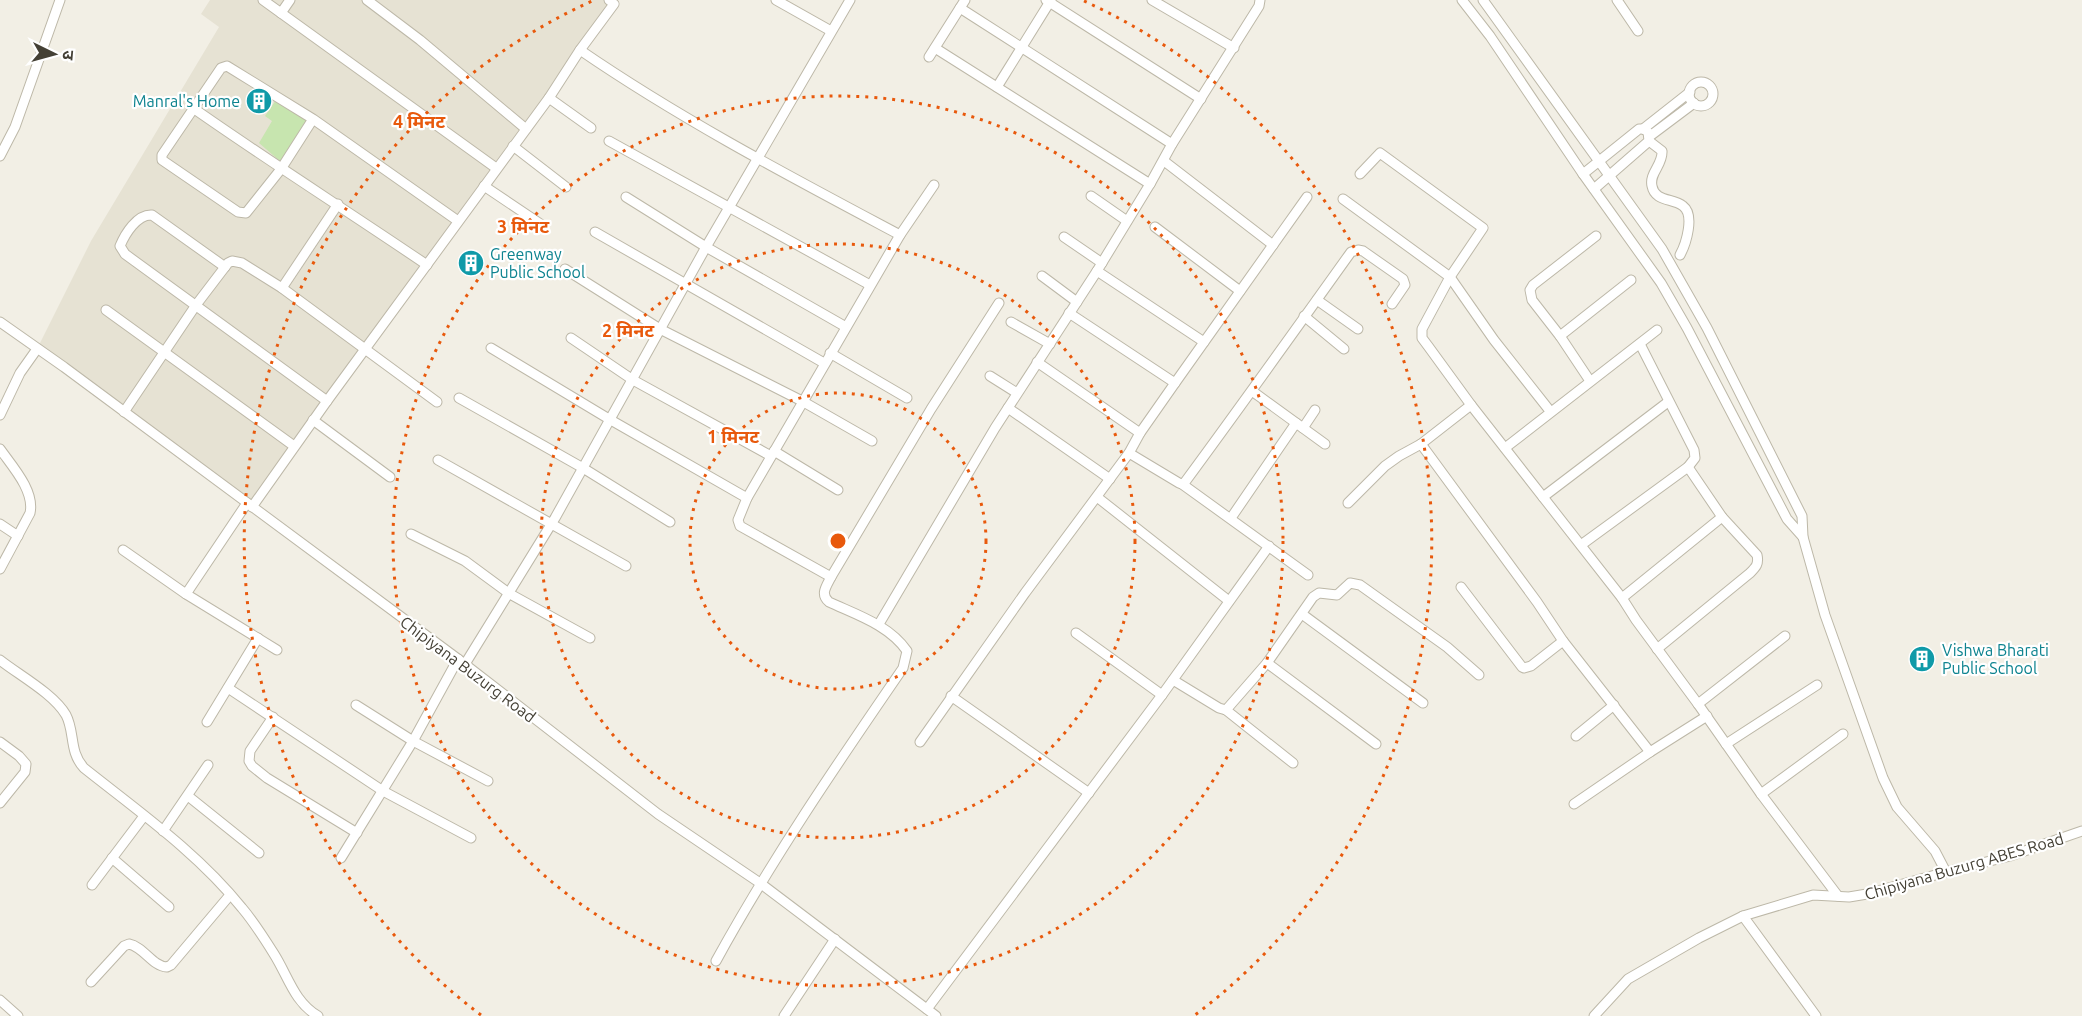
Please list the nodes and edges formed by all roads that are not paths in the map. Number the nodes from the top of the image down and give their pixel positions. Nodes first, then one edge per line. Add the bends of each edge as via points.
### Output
1 (60, 0) edge
2 (263, 0) edge
3 (290, 0) edge
4 (367, 0) edge
5 (776, 0) edge
6 (850, 0) edge
7 (1152, 0) edge
8 (1260, 0) edge
9 (1483, 0) edge
10 (1617, 0) edge
11 (614, 1) edge
12 (1049, 1) edge
13 (1468, 2) edge
14 (963, 4) edge
15 (281, 13) junction
16 (831, 31) junction
17 (1638, 31) dead end
18 (935, 48) junction
19 (1021, 48) junction
20 (1234, 48) junction
21 (580, 50) junction
22 (929, 57) dead end
23 (997, 87) junction
24 (1690, 92) junction
25 (549, 98) junction
26 (1201, 99) junction
27 (1694, 103) junction
28 (194, 108) junction
29 (313, 119) junction
30 (591, 128) dead end
31 (526, 129) junction
32 (1647, 135) junction
33 (609, 141) dead end
34 (1172, 144) junction
35 (513, 146) junction
36 (0, 156) edge
37 (757, 159) junction
38 (1164, 161) junction
39 (1598, 162) junction
40 (496, 168) junction
41 (281, 169) junction
42 (1360, 174) dead end
43 (1583, 174) junction
44 (1608, 177) junction
45 (1150, 184) junction
46 (484, 186) junction
47 (934, 186) dead end
48 (566, 187) dead end
49 (1594, 189) junction
50 (1091, 196) dead end
51 (626, 197) dead end
52 (1307, 197) dead end
53 (1343, 199) dead end
54 (338, 204) junction
55 (729, 208) junction
56 (458, 221) junction
57 (1127, 221) junction
58 (542, 225) dead end
59 (1155, 227) dead end
60 (595, 232) dead end
61 (900, 235) junction
62 (1596, 236) dead end
63 (1064, 237) dead end
64 (1273, 245) junction
65 (706, 247) junction
66 (1680, 255) dead end
67 (427, 265) junction
68 (225, 267) junction
69 (1099, 267) junction
70 (565, 269) dead end
71 (1042, 276) dead end
72 (1450, 278) junction
73 (1631, 280) dead end
74 (686, 285) junction
75 (870, 285) junction
76 (282, 288) junction
77 (1240, 291) junction
78 (1317, 300) junction
79 (1077, 302) junction
80 (999, 303) dead end
81 (1392, 304) dead end
82 (196, 305) junction
83 (106, 310) dead end
84 (1069, 313) junction
85 (1304, 316) junction
86 (0, 322) edge
87 (1011, 322) dead end
88 (846, 327) junction
89 (660, 329) junction
90 (1358, 329) dead end
91 (1657, 330) dead end
92 (1560, 336) junction
93 (571, 338) dead end
94 (1204, 342) junction
95 (1050, 344) junction
96 (1640, 344) junction
97 (491, 348) dead end
98 (37, 349) junction
99 (366, 349) junction
100 (1344, 349) dead end
101 (165, 351) junction
102 (831, 352) junction
103 (1037, 362) junction
104 (824, 363) junction
105 (990, 376) dead end
106 (633, 380) junction
107 (1590, 381) junction
108 (1175, 383) junction
109 (1252, 391) junction
110 (1017, 393) junction
111 (459, 398) dead end
112 (907, 398) dead end
113 (327, 401) junction
114 (802, 401) junction
115 (437, 402) dead end
116 (1668, 402) junction
117 (1471, 405) junction
118 (1008, 408) junction
119 (1315, 410) dead end
120 (1550, 411) junction
121 (124, 412) junction
122 (0, 415) edge
123 (609, 419) junction
124 (313, 420) junction
125 (1299, 425) junction
126 (1140, 433) junction
127 (873, 441) dead end
128 (1324, 444) dead end
129 (1421, 444) junction
130 (294, 446) junction
131 (1504, 447) junction
132 (0, 449) edge
133 (1129, 453) junction
134 (773, 454) junction
135 (438, 460) dead end
136 (1688, 467) junction
137 (583, 468) junction
138 (390, 477) dead end
139 (1110, 479) junction
140 (1182, 484) junction
141 (838, 490) dead end
142 (1097, 497) junction
143 (1543, 497) junction
144 (747, 498) junction
145 (1348, 503) dead end
146 (250, 505) junction
147 (1722, 517) junction
148 (1231, 518) junction
149 (670, 522) dead end
150 (0, 524) edge
151 (551, 524) junction
152 (411, 534) dead end
153 (18, 536) junction
154 (1803, 537) junction
155 (1581, 545) junction
156 (1269, 546) junction
157 (123, 550) dead end
158 (626, 566) dead end
159 (0, 569) edge
160 (1308, 575) dead end
161 (831, 577) junction
162 (1461, 587) dead end
163 (186, 594) junction
164 (510, 594) junction
165 (1622, 598) junction
166 (1229, 601) junction
167 (1302, 614) junction
168 (879, 624) junction
169 (1076, 633) dead end
170 (1785, 636) dead end
171 (258, 638) junction
172 (590, 638) dead end
173 (1563, 641) junction
174 (1657, 649) junction
175 (277, 650) dead end
176 (0, 660) edge
177 (461, 662) junction
178 (1266, 663) junction
179 (1479, 675) dead end
180 (1173, 680) junction
181 (1817, 685) dead end
182 (228, 688) junction
183 (1162, 695) junction
184 (951, 696) junction
185 (1423, 704) dead end
186 (1698, 704) junction
187 (356, 705) dead end
188 (1614, 705) junction
189 (1226, 710) junction
190 (1707, 716) junction
191 (273, 717) junction
192 (207, 722) dead end
193 (1843, 734) dead end
194 (1576, 736) dead end
195 (413, 741) junction
196 (0, 742) edge
197 (920, 742) dead end
198 (1376, 744) dead end
199 (1725, 744) junction
200 (1650, 752) junction
201 (1293, 763) dead end
202 (208, 765) dead end
203 (488, 781) dead end
204 (383, 791) junction
205 (1089, 793) junction
206 (1761, 794) junction
207 (188, 796) junction
208 (0, 803) edge
209 (1575, 804) dead end
210 (144, 816) junction
211 (163, 831) junction
212 (2082, 831) edge
213 (357, 833) junction
214 (471, 838) dead end
215 (259, 853) dead end
216 (112, 858) junction
217 (341, 858) dead end
218 (1946, 872) junction
219 (760, 883) junction
220 (92, 885) dead end
221 (230, 895) junction
222 (1838, 896) junction
223 (169, 907) dead end
224 (1743, 916) junction
225 (835, 939) junction
226 (716, 961) dead end
227 (91, 982) dead end
228 (0, 1000) edge
229 (927, 1009) junction
230 (10, 1014) edge
231 (1596, 1015) edge
232 (318, 1016) edge
233 (784, 1016) edge
234 (936, 1016) edge
235 (1816, 1016) edge

1 - 36 street via 15,128
2 - 15 street
3 - 15 street
4 - 31 street
5 - 16 street
6 - 16 street
7 - 20 street
8 - 20 street
9 - 39 street
10 - 17 street
11 - 21 street
12 - 19 street
12 - 26 street
13 - 43 street
14 - 18 street
14 - 19 street
15 - 40 street
16 - 37 street
18 - 22 street
18 - 23 street
19 - 23 street
19 - 34 street
20 - 26 street
21 - 25 street
21 - 37 street via 627,83
23 - 45 street
24 - 27 street
24 - 27 street via 1701,82 1713,90 1708,103
24 - 32 street
25 - 30 street
25 - 31 street
26 - 34 street
27 - 32 street
28 - 29 street via 221,68 227,66
28 - 41 street
28 - 41 street via 162,155 164,163 243,214
29 - 41 street
29 - 56 street
31 - 35 street
32 - 39 street via 1639,129
32 - 44 street
32 - 66 street via 1662,151 1663,159 1653,175 1655,192 1688,212 1686,244
33 - 55 street
34 - 38 street
35 - 40 street
35 - 48 street
37 - 55 street
37 - 61 street
38 - 45 street
38 - 64 street
39 - 43 street
39 - 44 street
40 - 46 street
41 - 54 street
42 - 72 street via 1380,153 1483,228
43 - 49 street
44 - 49 street
44 - 154 street via 1662,249 1707,328 1802,516
45 - 57 street
46 - 56 street
46 - 58 street
47 - 61 street
49 - 154 street via 1662,283 1787,519
50 - 57 street
51 - 65 street
52 - 64 street
53 - 72 street
54 - 67 street
54 - 76 street
55 - 65 street
55 - 75 street
56 - 67 street
57 - 69 street
59 - 77 street
60 - 74 street
61 - 75 street
62 - 92 street via 1530,290 1532,300
63 - 69 street
64 - 77 street
65 - 74 street
65 - 88 street
67 - 99 street
68 - 76 street via 232,261 242,263
68 - 82 street
68 - 82 street via 152,215 139,219 122,240 121,250
69 - 79 street
69 - 94 street
70 - 89 street
71 - 79 street
72 - 117 street via 1422,329 1422,338
72 - 120 street
73 - 92 street
74 - 89 street
74 - 104 street
75 - 88 street
76 - 99 street
77 - 94 street
78 - 81 street via 1351,252 1363,250 1404,281 1404,288
78 - 85 street
78 - 90 street
79 - 84 street
80 - 161 street
82 - 101 street
82 - 113 street
83 - 101 street
84 - 95 street
84 - 108 street
85 - 100 street
85 - 109 street
86 - 98 street, Chipiyana Buzurg Road
87 - 95 street
88 - 102 street
89 - 106 street
89 - 114 street
91 - 96 street
92 - 107 street
93 - 106 street
94 - 108 street
95 - 103 street
96 - 107 street
96 - 116 street
97 - 123 street
98 - 121 street, Chipiyana Buzurg Road
98 - 122 street
99 - 113 street
99 - 115 street
101 - 121 street
101 - 130 street
102 - 104 street
102 - 112 street
103 - 110 street
103 - 126 street
104 - 114 street
105 - 110 street
106 - 123 street
106 - 134 street
107 - 120 street
108 - 126 street
109 - 125 street
109 - 140 street
110 - 118 street
111 - 137 street
113 - 124 street
114 - 127 street
114 - 134 street
116 - 136 street via 1694,450 1695,458
116 - 143 street
117 - 129 street
117 - 131 street
118 - 139 street
118 - 168 street
119 - 125 street
120 - 131 street
121 - 146 street, Chipiyana Buzurg Road
123 - 137 street
123 - 144 street
124 - 130 street
124 - 138 street
125 - 128 street
125 - 148 street
126 - 133 street
129 - 145 street via 1385,466
129 - 173 street
130 - 146 street
131 - 143 street
132 - 153 street via 31,500 30,513
133 - 139 street
133 - 140 street
134 - 141 street
134 - 144 street
135 - 151 street
136 - 147 street
136 - 155 street
137 - 149 street
137 - 151 street
139 - 142 street
140 - 148 street
142 - 166 street
142 - 184 street
143 - 155 street
144 - 161 street via 738,525
146 - 163 street
146 - 177 street, Chipiyana Buzurg Road
147 - 165 street
147 - 174 street via 1757,555 1756,567
148 - 156 street
150 - 153 street
151 - 158 street
151 - 164 street
152 - 164 street via 465,561
153 - 159 street
154 - 218 street via 1825,615 1883,778 1897,807 1935,851
155 - 165 street
156 - 160 street
156 - 166 street
157 - 163 street
161 - 168 street via 824,598
162 - 173 street via 1522,667 1531,666
163 - 171 street
164 - 172 street
164 - 177 street
165 - 174 street
166 - 180 street
167 - 178 street
167 - 179 street via 1316,594 1335,596 1355,583 1447,647
167 - 185 street
168 - 219 street via 907,651 903,668
169 - 183 street
170 - 186 street
171 - 175 street
171 - 182 street
173 - 188 street
174 - 186 street
176 - 210 street via 61,708 70,726 78,761
177 - 195 street
177 - 219 street, Chipiyana Buzurg Road via 658,814
178 - 189 street
178 - 198 street
180 - 183 street
180 - 189 street
181 - 199 street
182 - 191 street
182 - 192 street
183 - 205 street
184 - 197 street
184 - 205 street
186 - 190 street
187 - 195 street
188 - 194 street
188 - 200 street
189 - 201 street
190 - 199 street
190 - 200 street
191 - 204 street
191 - 213 street via 250,751 252,766
193 - 206 street
195 - 203 street
195 - 204 street
196 - 208 street via 26,764 25,772
199 - 206 street
200 - 209 street
202 - 207 street
204 - 213 street
204 - 214 street
205 - 229 street
206 - 222 street
207 - 211 street
207 - 215 street
210 - 211 street
210 - 216 street
211 - 221 street
212 - 218 street, Chipiyana Buzurg ABES Road via 2010,856
213 - 217 street
216 - 220 street
216 - 223 street
218 - 222 street, Chipiyana Buzurg ABES Road via 1857,897
219 - 225 street, Chipiyana Buzurg Road
219 - 226 street
221 - 227 street via 171,965 159,965 129,944
221 - 232 street via 274,954 299,1000
222 - 224 street, Chipiyana Buzurg ABES Road via 1814,895
224 - 231 street, Chipiyana Buzurg ABES Road via 1628,979
224 - 235 street
225 - 229 street, Chipiyana Buzurg Road
225 - 233 street
228 - 230 street
229 - 234 street, Chipiyana Buzurg Road

